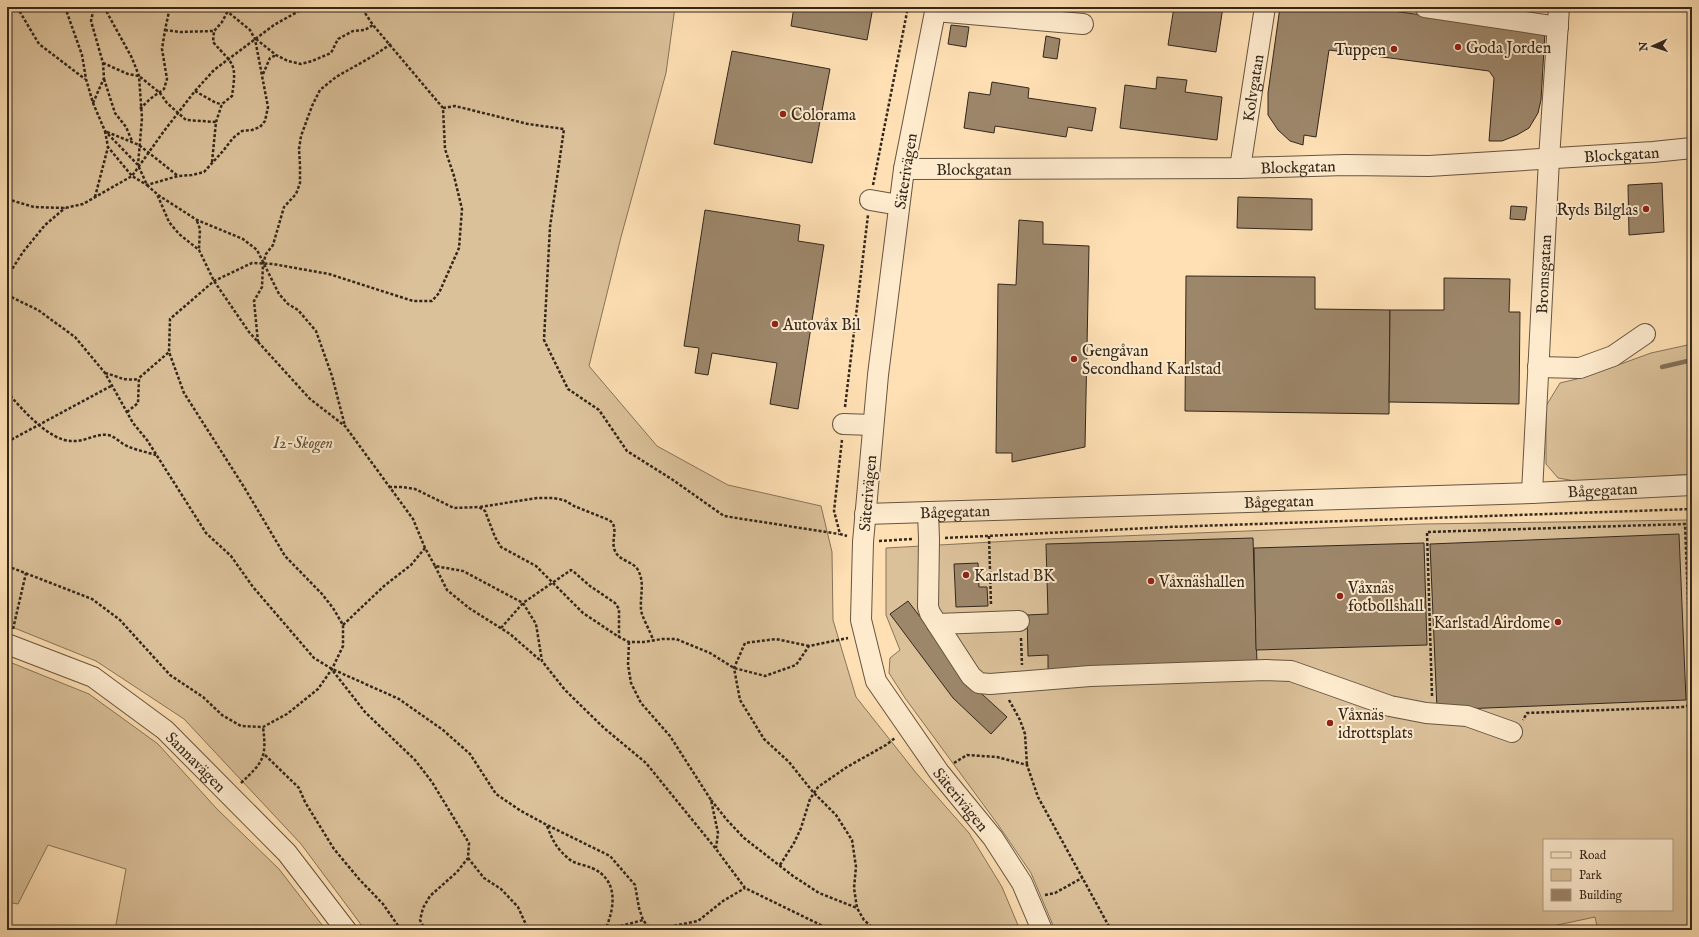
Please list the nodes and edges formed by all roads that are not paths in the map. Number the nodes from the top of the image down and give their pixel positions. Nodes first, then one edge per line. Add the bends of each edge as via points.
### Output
1 (1264, 7) edge
2 (1425, 7) edge
3 (1559, 7) edge
4 (936, 9) edge
5 (1083, 24) dead end
6 (1558, 27) junction
7 (1692, 148) edge
8 (1549, 159) junction
9 (1240, 168) junction
10 (904, 170) junction
11 (870, 200) road end
12 (899, 205) junction
13 (1645, 334) dead end
14 (1538, 368) junction
15 (843, 424) road end
16 (873, 425) junction
17 (1692, 485) edge
18 (1532, 493) junction
19 (928, 512) junction
20 (865, 514) junction
21 (1019, 621) road end
22 (937, 624) junction
23 (8, 645) edge
24 (1512, 732) road end
25 (346, 930) edge
26 (1042, 930) edge

1 - 9 street, Kolvgatan
2 - 6 street
3 - 6 street, Bromsgatan
4 - 5 street
4 - 10 street, Säterivägen
6 - 8 street, Bromsgatan
7 - 8 street, Blockgatan
8 - 9 street, Blockgatan via 1429,166
8 - 14 street, Bromsgatan
9 - 10 street, Blockgatan
10 - 12 street, Säterivägen
11 - 12 street
12 - 16 street, Säterivägen
13 - 14 street via 1613,356 1580,368
14 - 18 street, Bromsgatan
15 - 16 street
16 - 20 street, Säterivägen
17 - 18 street, Bågegatan
18 - 19 street, Bågegatan
19 - 20 street, Bågegatan
19 - 22 street via 928,607
20 - 26 street, Säterivägen via 861,620 876,681 939,772 993,838 1022,883
21 - 22 street
22 - 24 street via 971,676 979,682 1282,670 1390,706 1432,714 1467,716
23 - 25 street, Sannavägen via 93,677 165,730 288,853

